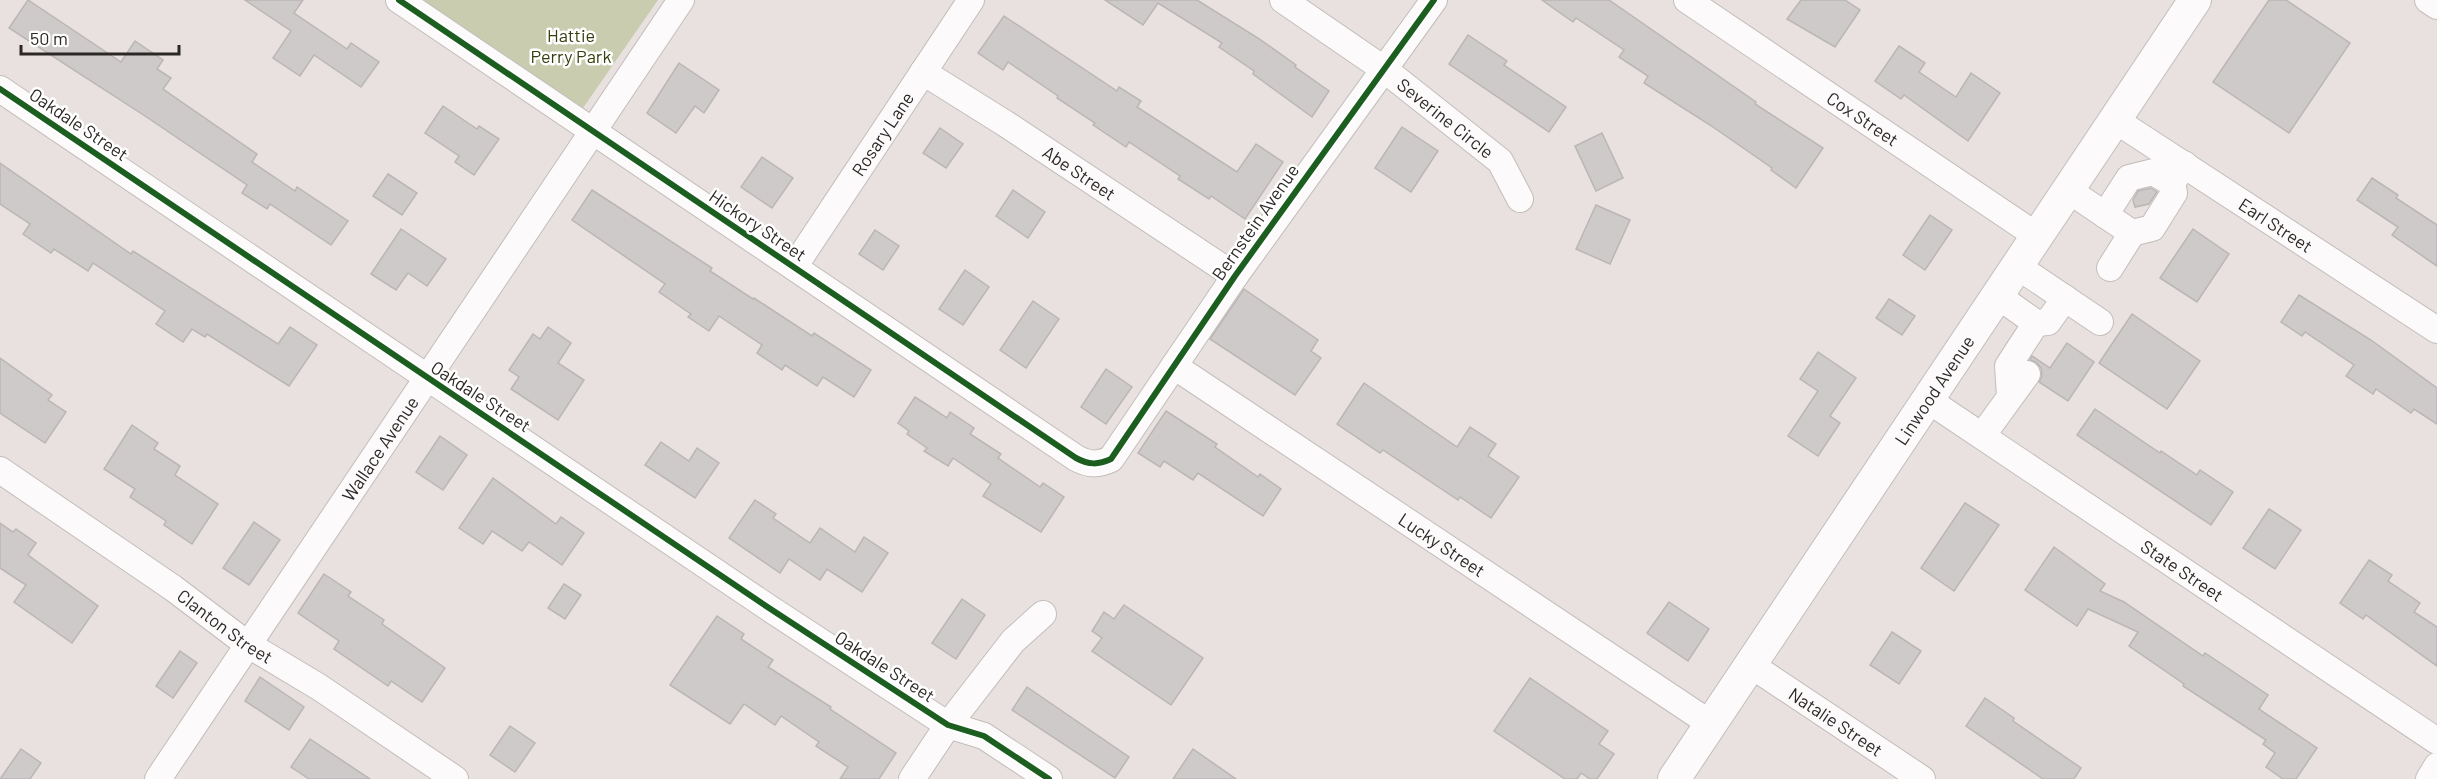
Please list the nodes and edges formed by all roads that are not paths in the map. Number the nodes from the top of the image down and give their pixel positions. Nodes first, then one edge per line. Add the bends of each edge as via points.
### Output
1 (399, 0) edge
2 (681, 0) edge
3 (971, 0) edge
4 (1283, 0) edge
5 (1434, 0) edge
6 (1687, 0) edge
7 (2195, 0) edge
8 (2428, 0) edge
9 (2437, 6) edge
10 (1385, 70) junction
11 (923, 72) junction
12 (0, 89) edge
13 (2115, 120) junction
14 (593, 131) junction
15 (2178, 174) junction
16 (2068, 190) junction
17 (1520, 198) dead end
18 (2105, 215) junction
19 (2132, 233) junction
20 (2037, 236) junction
21 (2018, 266) junction
22 (794, 267) junction
23 (2110, 268) dead end
24 (1235, 276) junction
25 (1998, 296) junction
26 (2065, 298) junction
27 (2100, 322) dead end
28 (2033, 328) junction
29 (2437, 330) edge
30 (1174, 366) junction
31 (426, 378) junction
32 (2010, 396) junction
33 (1928, 399) junction
34 (1982, 436) junction
35 (1104, 462) joint
36 (0, 470) edge
37 (1043, 614) dead end
38 (248, 644) junction
39 (1751, 665) junction
40 (1711, 724) junction
41 (948, 725) junction
42 (2437, 741) edge
43 (2437, 766) edge
44 (158, 779) edge
45 (455, 779) edge
46 (912, 779) edge
47 (1049, 779) edge
48 (1674, 779) edge
49 (1922, 779) edge
50 (2429, 779) edge

1 - 14 street, Hickory Street
2 - 14 street, Wallace Avenue
3 - 11 street, Rosary Lane
4 - 10 street, Severine Circle
5 - 10 street, Bernstein Avenue
6 - 20 street, Cox Street
7 - 13 main road, Linwood Avenue
8 - 9 street
10 - 17 street, Severine Circle via 1500,160
10 - 24 street, Bernstein Avenue
11 - 22 street, Rosary Lane
11 - 24 street, Abe Street
12 - 31 street, Oakdale Street
13 - 15 street, Earl Street
13 - 16 main road, Linwood Avenue
14 - 22 street, Hickory Street
14 - 31 street, Wallace Avenue
15 - 18 street via 2153,172 2129,178
15 - 19 street via 2174,193 2152,228
15 - 29 street, Earl Street
16 - 18 street
16 - 20 main road, Linwood Avenue
18 - 19 street
19 - 23 street
20 - 21 main road, Linwood Avenue
21 - 25 main road, Linwood Avenue
21 - 26 street
22 - 35 street, Hickory Street via 1076,458 1087,464
24 - 30 street, Bernstein Avenue
25 - 28 street
25 - 33 main road, Linwood Avenue
26 - 27 street
26 - 28 street via 2048,322
28 - 32 street via 2031,366
28 - 32 street via 2008,366
30 - 35 street, Bernstein Avenue via 1111,459
30 - 40 street, Lucky Street
31 - 38 street, Wallace Avenue
31 - 41 street, Oakdale Street
32 - 34 street
33 - 34 street, State Street
33 - 39 main road, Linwood Avenue
34 - 42 street, State Street
36 - 38 street, Clanton Street
37 - 41 street via 1013,641
38 - 44 street, Wallace Avenue
38 - 45 street, Clanton Street
39 - 40 main road, Linwood Avenue
39 - 49 street, Natalie Street
40 - 48 main road, Linwood Avenue
41 - 46 street
41 - 47 street, Oakdale Street via 984,736
43 - 50 street

